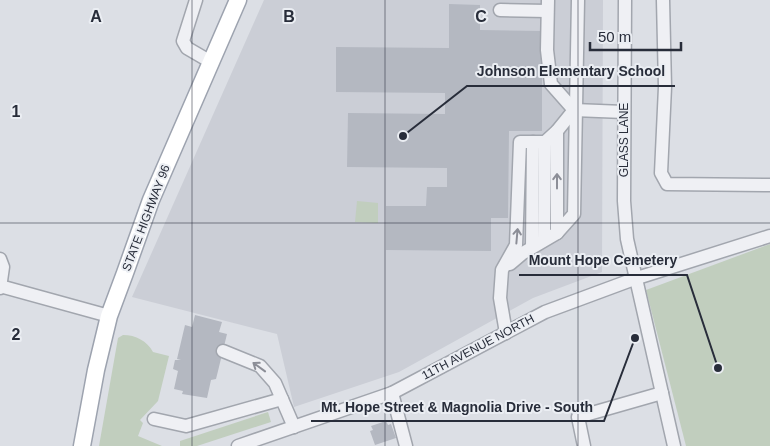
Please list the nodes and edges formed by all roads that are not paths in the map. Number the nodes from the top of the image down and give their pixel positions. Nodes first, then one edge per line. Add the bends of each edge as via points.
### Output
1 (196, 0) edge
2 (238, 0) edge
3 (578, 0) edge
4 (625, 0) edge
5 (663, 0) edge
6 (547, 5) edge
7 (500, 10) dead end
8 (211, 62) junction
9 (574, 110) junction
10 (624, 112) junction
11 (557, 131) junction
12 (539, 142) junction
13 (770, 185) edge
14 (557, 233) junction
15 (770, 236) edge
16 (544, 240) junction
17 (532, 248) junction
18 (0, 259) edge
19 (502, 270) junction
20 (634, 279) junction
21 (0, 287) edge
22 (110, 316) junction
23 (506, 333) junction
24 (223, 351) dead end
25 (392, 393) junction
26 (662, 393) junction
27 (282, 399) junction
28 (154, 419) dead end
29 (294, 427) junction
30 (82, 446) edge
31 (238, 446) edge
32 (406, 446) edge
33 (584, 446) edge
34 (674, 446) edge

1 - 8 street via 183,41 187,48
2 - 8 main road, STATE HIGHWAY 96
3 - 9 street
4 - 10 street, GLASS LANE
5 - 13 street via 665,87 661,173 667,184
6 - 7 street
6 - 9 street via 550,84
8 - 22 main road, STATE HIGHWAY 96 via 152,200
9 - 10 street
9 - 11 street
9 - 14 street via 574,214
10 - 20 street, GLASS LANE via 626,239
11 - 12 street
14 -> 11 street
12 - 16 street
12 - 17 street
19 -> 12 street via 516,245 520,142
14 - 16 street
15 - 20 street, 11TH AVENUE NORTH
16 - 17 street
17 - 19 street
18 - 21 street via 3,267
19 - 23 street via 500,298
20 - 23 street, 11TH AVENUE NORTH via 545,312
20 - 26 street, GLASS LANE
21 - 22 street
22 - 30 main road, STATE HIGHWAY 96
23 - 25 street, 11TH AVENUE NORTH
27 -> 24 street via 275,383 260,366
25 - 29 street, 11TH AVENUE NORTH
25 - 32 street
26 - 33 street via 578,417
26 - 34 street, GLASS LANE
27 - 28 street via 186,426
27 - 29 street
29 - 31 street, 11TH AVENUE NORTH

